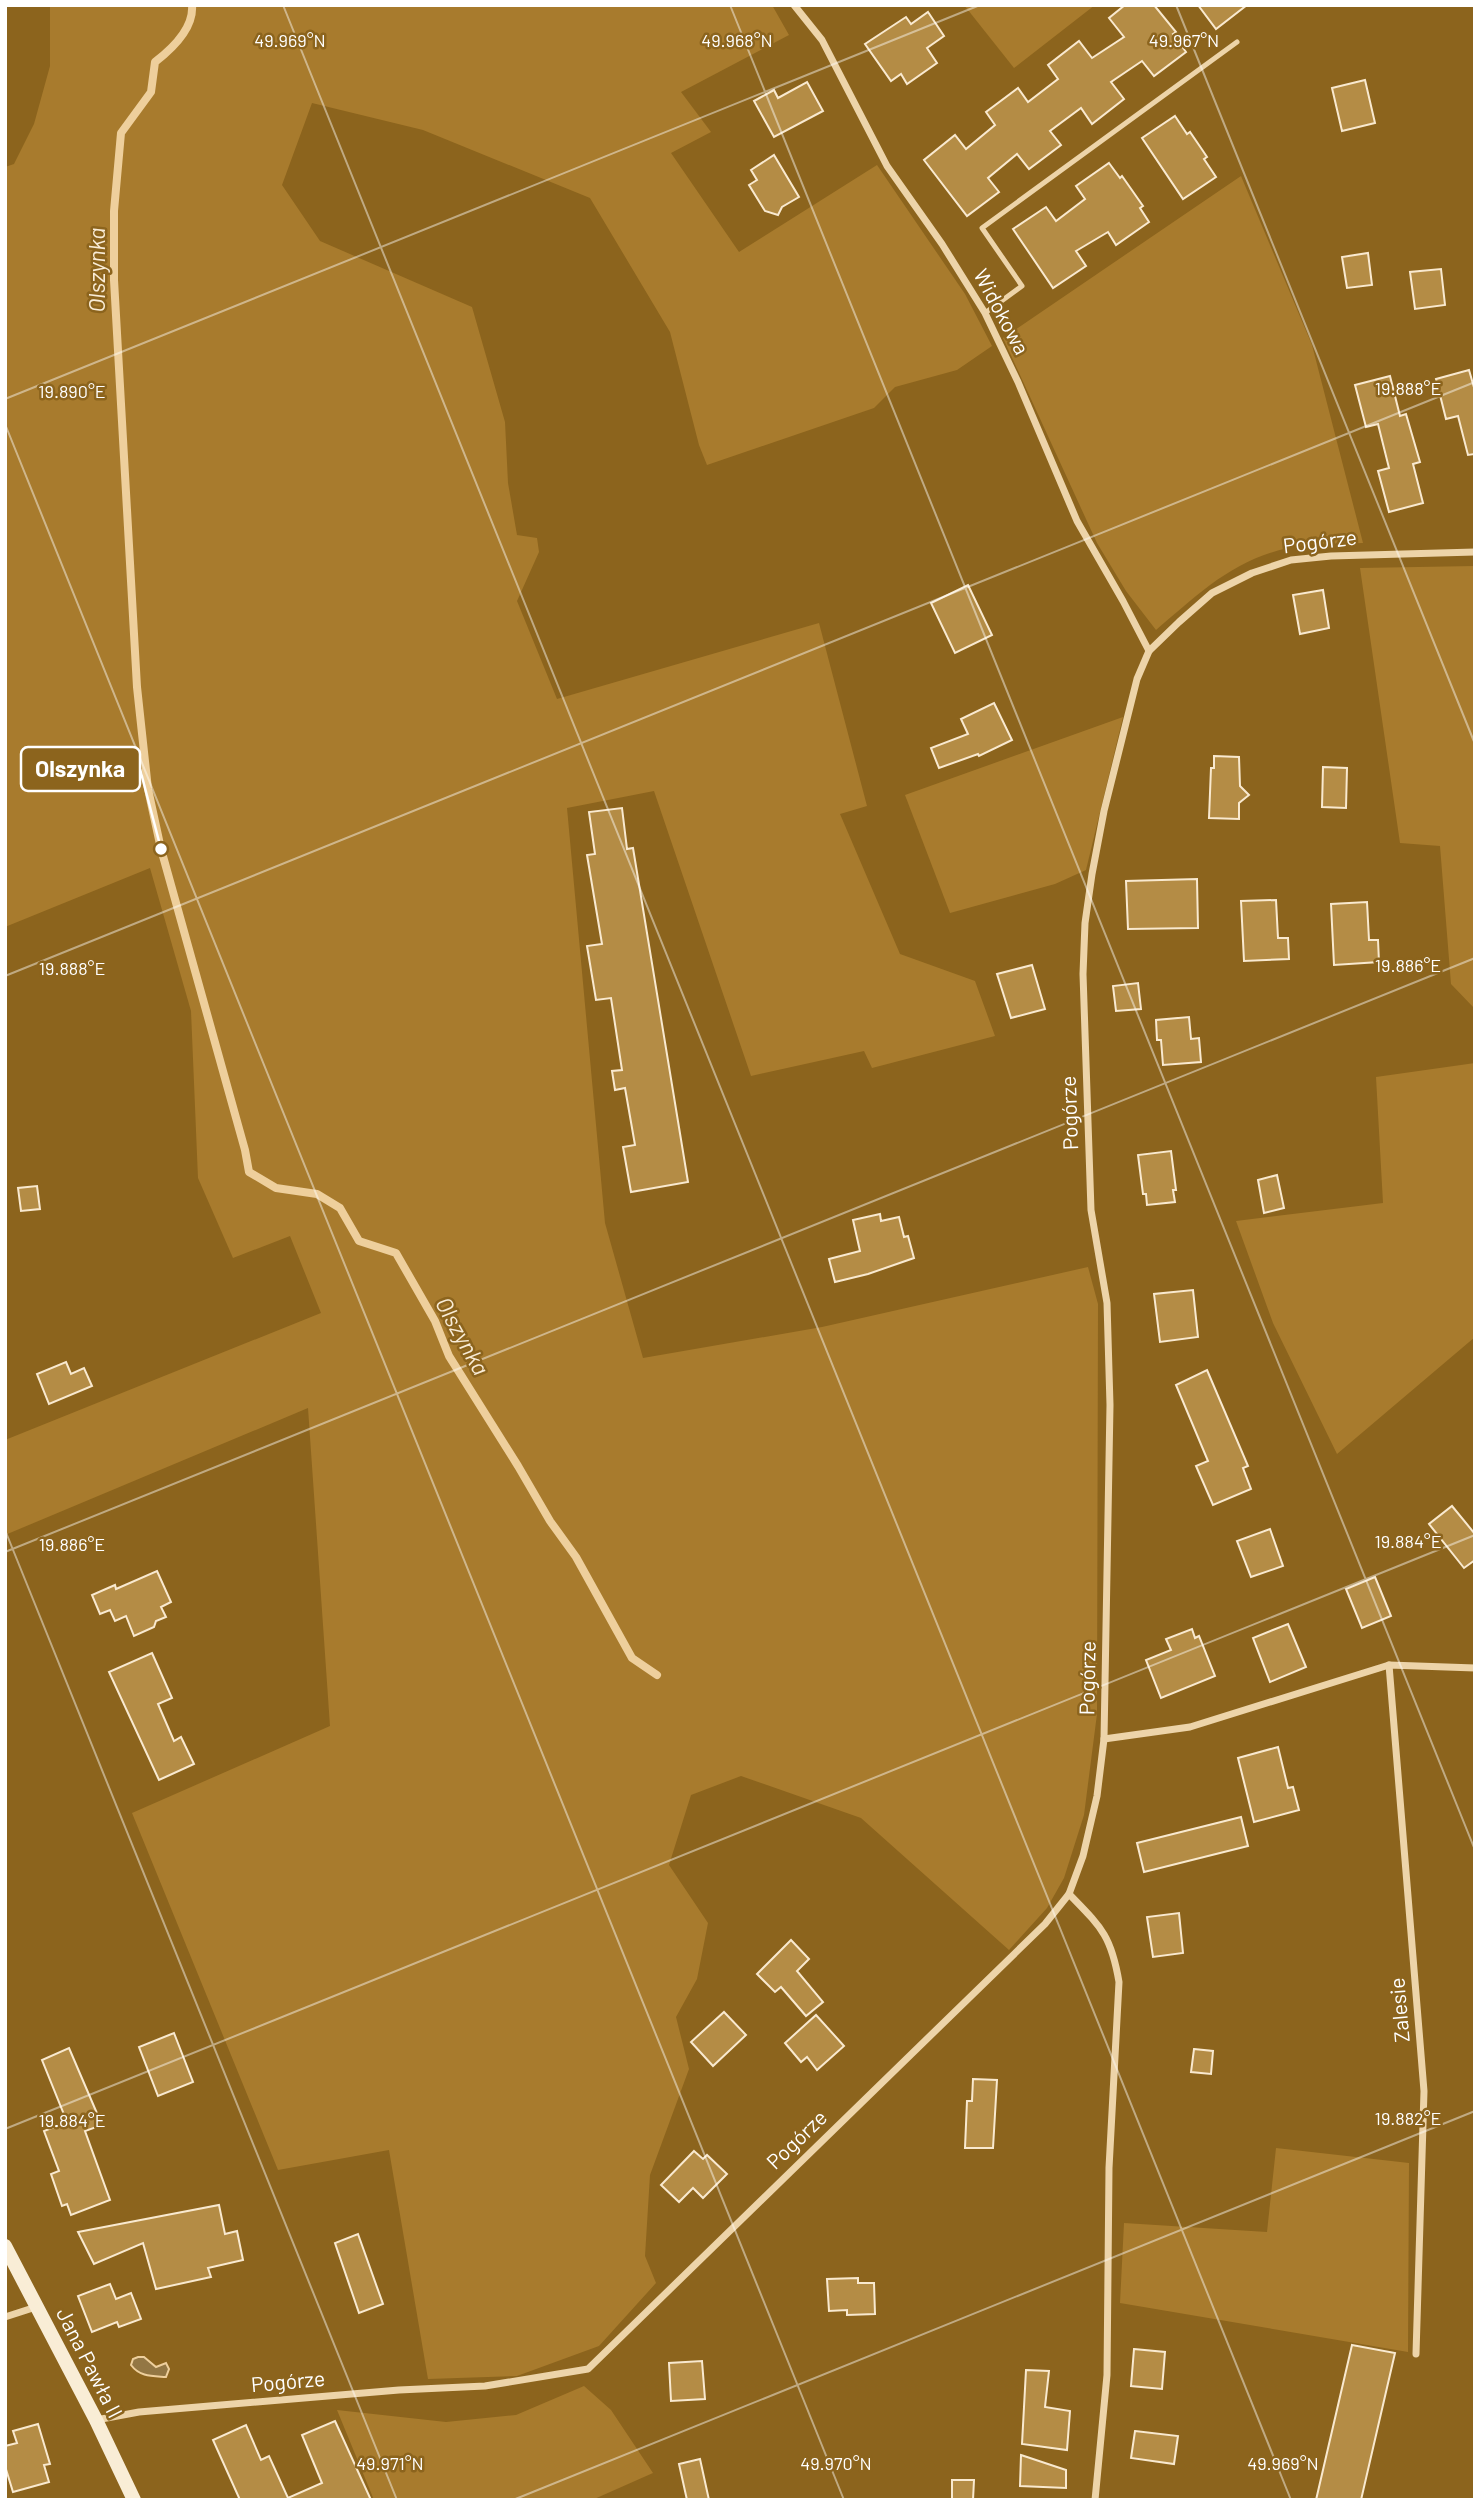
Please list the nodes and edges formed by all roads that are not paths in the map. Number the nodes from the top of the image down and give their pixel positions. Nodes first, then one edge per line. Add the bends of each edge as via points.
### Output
1 (793, 5) edge
2 (1237, 42) dead end
3 (985, 313) junction
4 (1475, 552) edge
5 (1149, 651) junction
6 (1390, 1665) junction
7 (1475, 1668) edge
8 (1104, 1739) junction
9 (1069, 1894) junction
10 (5, 2246) edge
11 (37, 2307) junction
12 (5, 2317) edge
13 (1416, 2354) dead end
14 (96, 2420) junction
15 (134, 2500) edge
16 (1095, 2500) edge

1 - 3 street, Widokowa via 821,40 887,166
2 - 3 lane via 982,228 1022,286
3 - 5 street, Widokowa via 1077,521
4 - 5 street, Pogórze via 1291,560 1212,593
5 - 8 street, Pogórze via 1137,679 1104,811 1085,923 1091,1210 1108,1303
6 - 7 street
6 - 8 street via 1190,1727
6 - 13 street, Zalesie via 1424,2091
8 - 9 street, Pogórze via 1097,1796
9 - 14 street, Pogórze via 1045,1924 588,2369 485,2386 139,2412
9 - 16 street via 1102,1929 1114,1952 1119,1982 1109,2168 1107,2375
10 - 11 street, Jana Pawła II
11 - 12 street
11 - 14 street, Jana Pawła II
14 - 15 street, Jana Pawła II

